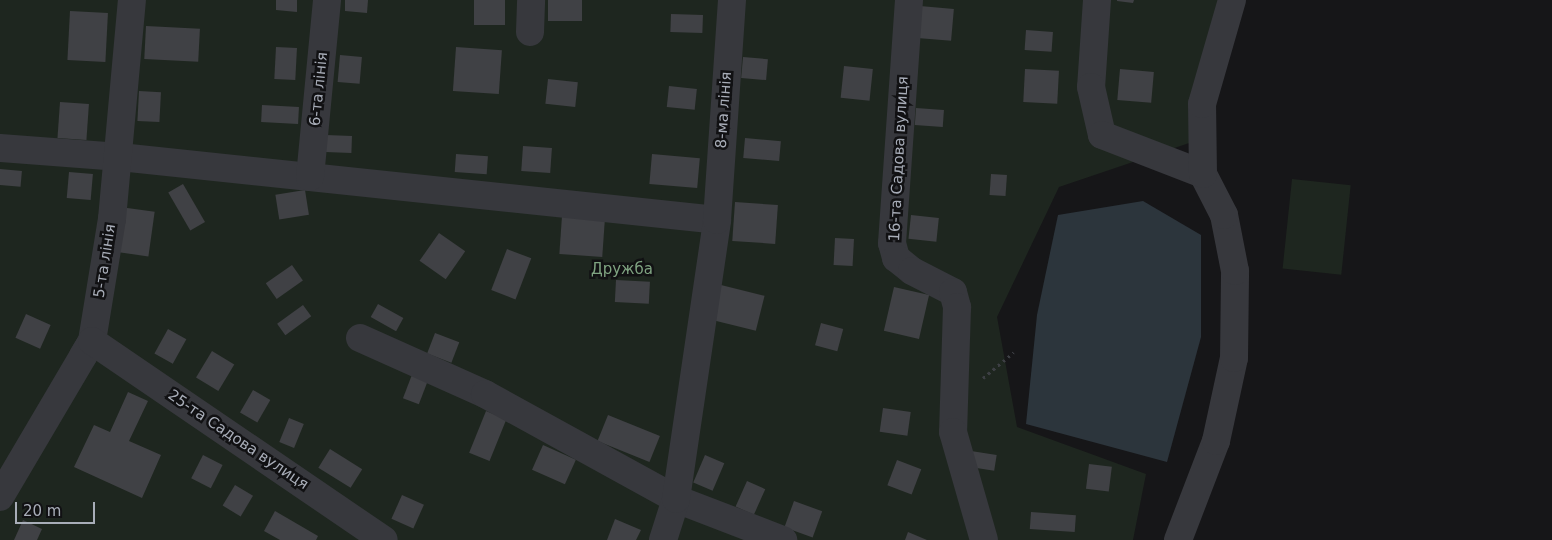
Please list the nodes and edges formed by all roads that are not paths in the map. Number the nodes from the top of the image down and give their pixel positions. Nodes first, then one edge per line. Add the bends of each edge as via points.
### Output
1 (132, 0) edge
2 (327, 0) edge
3 (531, 0) edge
4 (732, 0) edge
5 (909, 0) edge
6 (1097, 0) edge
7 (1232, 0) edge
8 (530, 32) dead end
9 (0, 148) edge
10 (120, 157) junction
11 (1203, 174) junction
12 (310, 177) junction
13 (717, 220) junction
14 (360, 338) dead end
15 (92, 341) junction
16 (0, 497) edge
17 (676, 498) junction
18 (384, 540) edge
19 (663, 540) edge
20 (783, 540) edge
21 (984, 540) edge
22 (1178, 540) edge

1 - 10 street, 5-та лінія
2 - 12 street, 6-та лінія
3 - 8 street
4 - 13 street, 8-ма лінія
5 - 21 street, 16-та Садова вулиця via 892,243 896,258 912,271 953,292 957,307 953,432
6 - 11 street via 1091,88 1102,135
7 - 11 street via 1202,104
9 - 10 street
10 - 12 street
10 - 15 street, 5-та лінія
11 - 22 street via 1224,215 1235,271 1234,358 1216,441
12 - 13 street
13 - 17 street, 8-ма лінія
14 - 17 street via 485,394
15 - 16 street
15 - 18 street, 25-та Садова вулиця
17 - 19 street, 8-ма лінія
17 - 20 street

